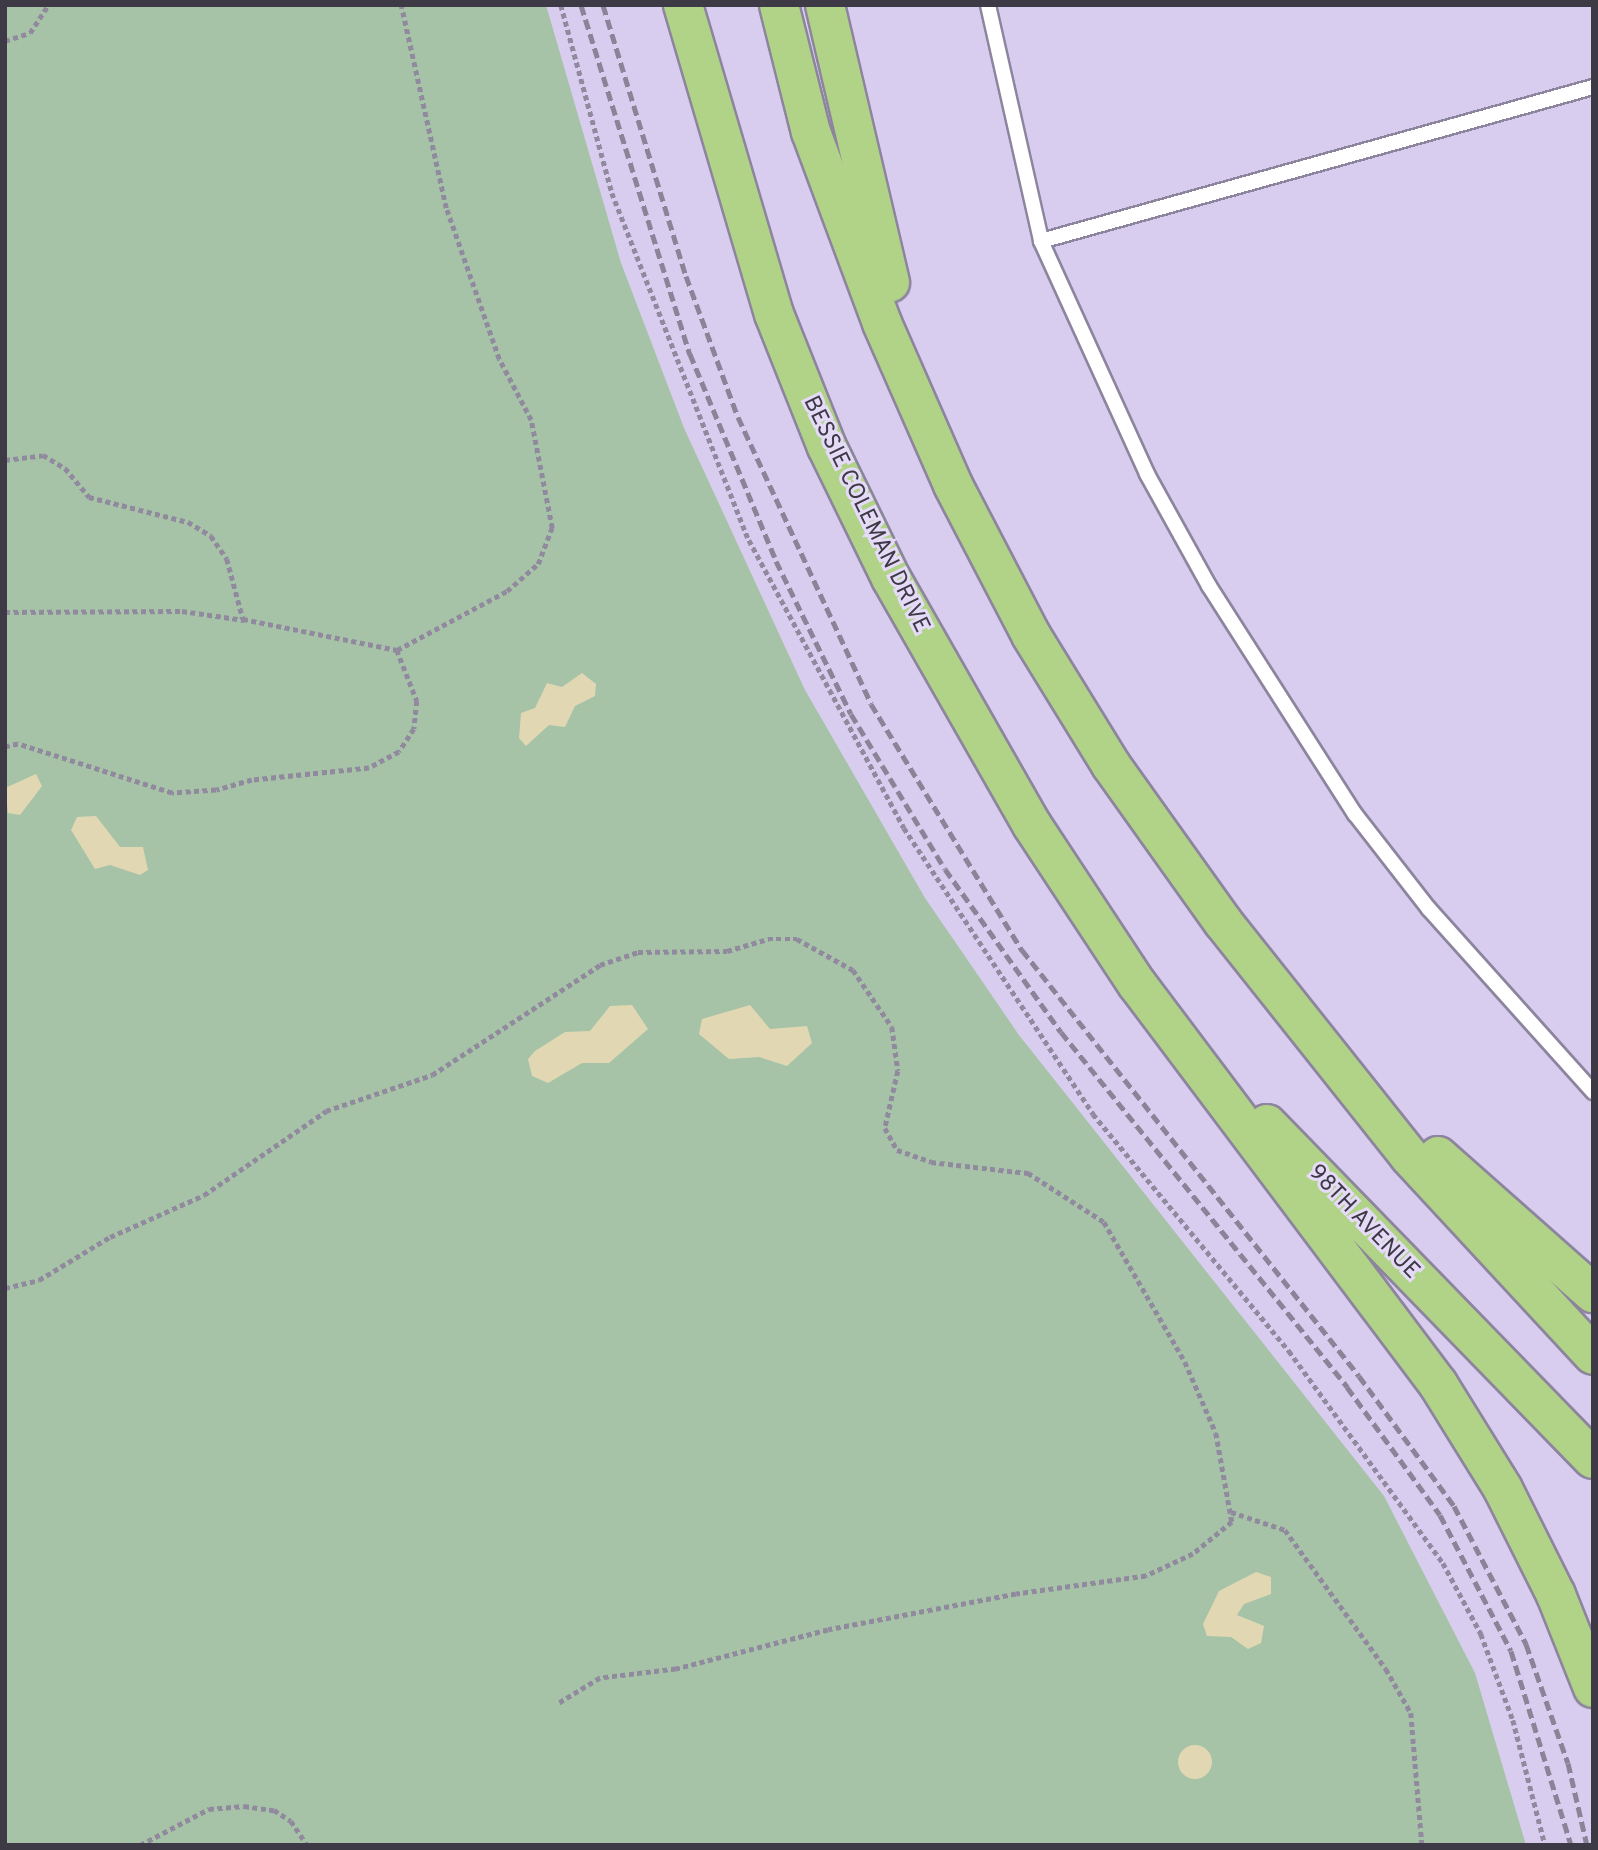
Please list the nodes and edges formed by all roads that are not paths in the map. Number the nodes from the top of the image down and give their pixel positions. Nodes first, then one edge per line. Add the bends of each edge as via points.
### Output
1 (683, 5) edge
2 (779, 5) edge
3 (825, 5) edge
4 (988, 5) edge
5 (1593, 87) edge
6 (1041, 241) junction
7 (953, 485) junction
8 (1223, 922) junction
9 (1137, 984) junction
10 (1593, 1092) edge
11 (1593, 1293) edge
12 (1593, 1355) edge
13 (1593, 1459) edge
14 (1593, 1688) edge

1 - 9 main road, BESSIE COLEMAN DRIVE via 774,314 827,447 960,706
2 - 7 main road via 811,132 882,323
3 - 7 main road via 847,121 895,302
4 - 6 lane
5 - 6 lane
6 - 10 lane via 1147,474 1281,702 1429,909
7 - 8 main road via 1031,635 1111,765
8 - 11 main road via 1420,1139
8 - 12 main road via 1409,1156
9 - 13 main road, 98TH AVENUE
9 - 14 main road via 1438,1384 1503,1489 1556,1595

